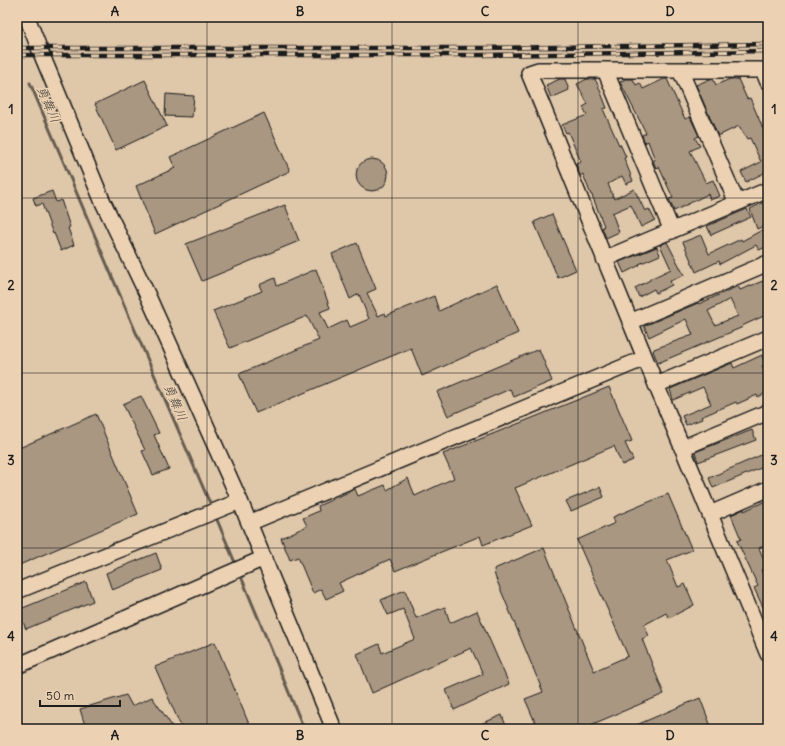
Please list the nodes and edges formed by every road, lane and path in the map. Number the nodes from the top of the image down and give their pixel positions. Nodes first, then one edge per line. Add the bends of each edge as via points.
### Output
1 (28, 17) edge
2 (605, 70) junction
3 (680, 70) junction
4 (768, 82) edge
5 (768, 190) edge
6 (737, 204) junction
7 (672, 231) junction
8 (604, 260) junction
9 (768, 263) edge
10 (630, 322) junction
11 (768, 338) edge
12 (645, 358) junction
13 (656, 386) junction
14 (768, 412) edge
15 (682, 448) junction
16 (768, 489) edge
17 (240, 501) junction
18 (710, 514) junction
19 (249, 523) junction
20 (264, 558) junction
21 (17, 591) edge
22 (768, 654) edge
23 (17, 666) edge
24 (334, 729) edge

1 - 17 street via 102,200
2 - 3 street
2 - 7 street
2 - 8 street via 538,70 529,73
3 - 4 street via 763,70
3 - 6 street
5 - 6 street
6 - 7 street
7 - 8 street
8 - 10 street
9 - 10 street
10 - 12 street
11 - 13 street
12 - 13 street
12 - 19 street
13 - 15 street
14 - 15 street
15 - 18 street
16 - 18 street
17 - 19 street
17 - 21 street
18 - 22 street
19 - 20 street
20 - 23 street
20 - 24 street

